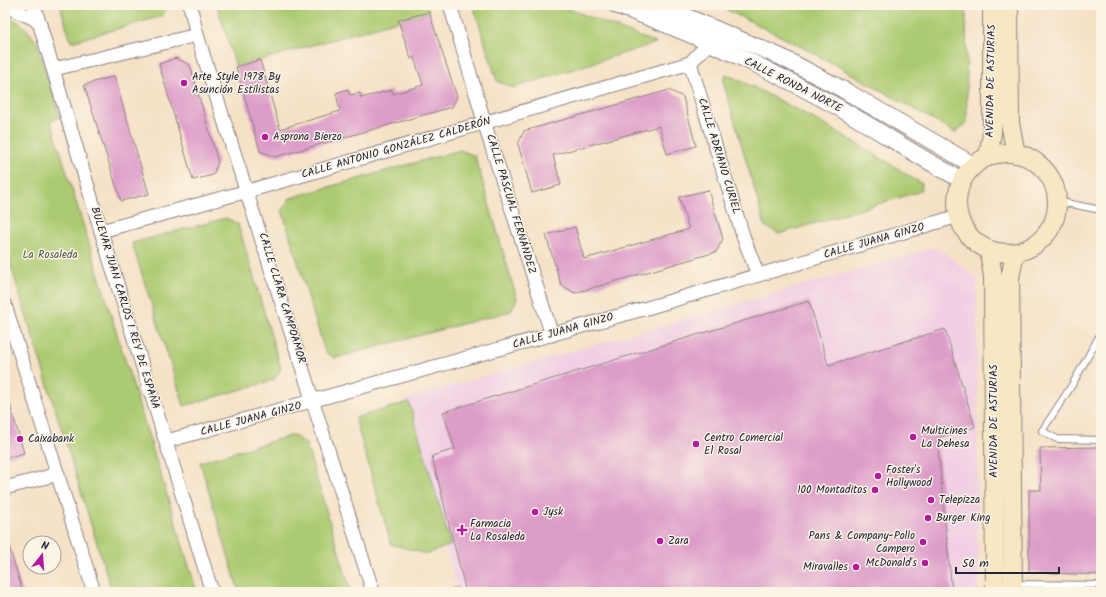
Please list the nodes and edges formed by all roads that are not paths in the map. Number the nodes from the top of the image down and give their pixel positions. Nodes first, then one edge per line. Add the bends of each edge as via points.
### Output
1 (34, 5) edge
2 (190, 5) edge
3 (450, 5) edge
4 (616, 5) edge
5 (659, 5) edge
6 (992, 5) edge
7 (1009, 5) edge
8 (5, 6) edge
9 (40, 24) junction
10 (197, 35) junction
11 (708, 43) junction
12 (690, 63) junction
13 (54, 69) junction
14 (485, 123) junction
15 (1016, 154) junction
16 (980, 161) junction
17 (962, 180) junction
18 (248, 191) junction
19 (1058, 205) junction
20 (1101, 210) edge
21 (958, 216) junction
22 (101, 231) junction
23 (989, 251) junction
24 (1015, 253) junction
25 (758, 275) junction
26 (5, 304) edge
27 (1101, 333) edge
28 (552, 334) junction
29 (314, 402) junction
30 (1101, 440) edge
31 (167, 441) junction
32 (58, 474) junction
33 (5, 488) edge
34 (1101, 585) edge
35 (1013, 588) edge
36 (94, 592) edge
37 (212, 592) edge
38 (373, 592) edge
39 (995, 592) edge

1 - 9 street, BULEVAR JUAN CARLOS I REY DE ESPAÑA
2 - 10 street, CALLE CLARA CAMPOAMOR
3 - 14 street, CALLE PASCUAL FERNÁNDEZ
4 - 11 street, CALLE RONDA NORTE via 658,20
5 - 16 street, CALLE RONDA NORTE via 781,57
6 - 16 main road, AVENIDA DE ASTURIAS via 992,133
7 - 15 main road, AVENIDA DE ASTURIAS via 1010,123
8 - 9 street via 33,18
9 - 13 street, BULEVAR JUAN CARLOS I REY DE ESPAÑA
10 - 13 street
10 - 18 street, CALLE CLARA CAMPOAMOR
11 - 12 street
11 - 17 street, CALLE RONDA NORTE via 835,105
12 - 14 street, CALLE ANTONIO GONZÁLEZ CALDERÓN
12 - 25 street, CALLE ADRIANO CURIEL via 744,239
13 - 22 street, BULEVAR JUAN CARLOS I REY DE ESPAÑA
14 - 18 street, CALLE ANTONIO GONZÁLEZ CALDERÓN
14 - 28 street, CALLE PASCUAL FERNÁNDEZ
15 - 16 main road via 1001,153
15 - 19 main road via 1041,166 1050,177
16 - 17 main road
17 - 21 main road via 957,198
18 - 22 street, CALLE ANTONIO GONZÁLEZ CALDERÓN
18 - 29 street, CALLE CLARA CAMPOAMOR
19 - 20 lane via 1066,203
19 - 24 main road via 1049,233 1038,244 1026,251
21 - 23 main road via 969,238
21 - 25 street, CALLE JUANA GINZO
22 - 31 street, BULEVAR JUAN CARLOS I REY DE ESPAÑA
23 - 24 main road
23 - 39 main road, AVENIDA DE ASTURIAS via 993,277
24 - 35 main road, AVENIDA DE ASTURIAS via 1010,278
25 - 28 street, CALLE JUANA GINZO
26 - 32 street
27 - 30 lane via 1042,431 1057,439
28 - 29 street, CALLE JUANA GINZO
29 - 31 street, CALLE JUANA GINZO
29 - 38 street, CALLE CLARA CAMPOAMOR
31 - 37 street, BULEVAR JUAN CARLOS I REY DE ESPAÑA
32 - 33 street
32 - 36 street
34 - 35 lane

